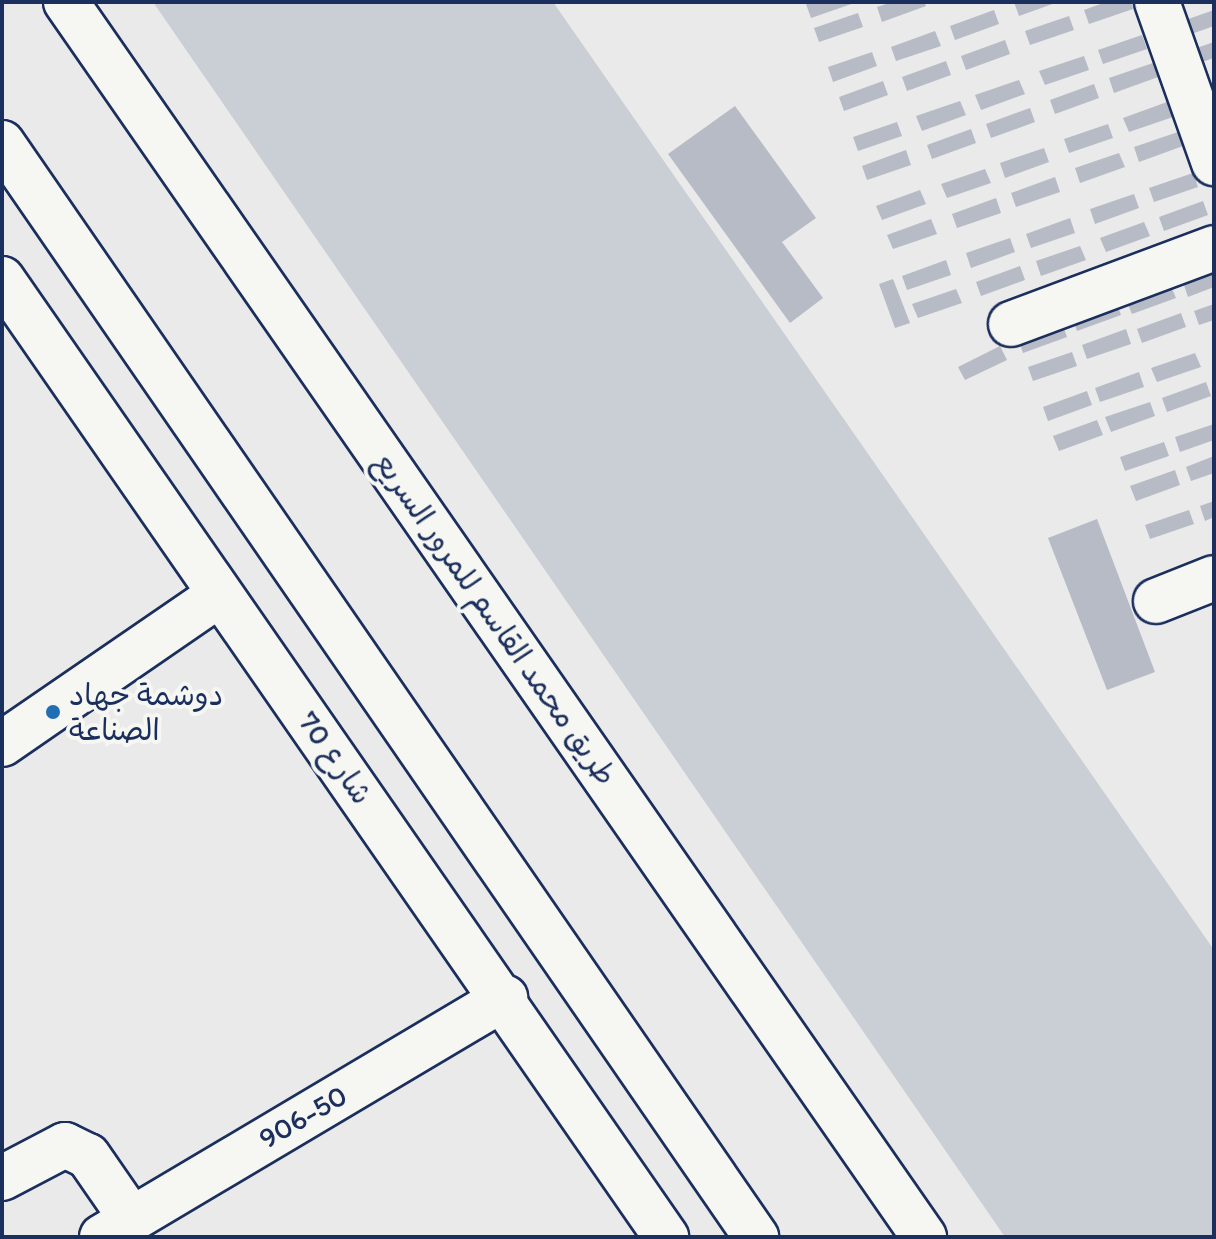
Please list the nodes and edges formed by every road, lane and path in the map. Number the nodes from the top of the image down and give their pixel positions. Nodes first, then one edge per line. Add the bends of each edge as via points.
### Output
1 (66, 2) edge
2 (1157, 2) edge
3 (2, 143) edge
4 (1214, 163) edge
5 (1214, 248) edge
6 (2, 279) edge
7 (1011, 324) dead end
8 (1214, 578) edge
9 (219, 595) junction
10 (1156, 601) dead end
11 (2, 744) edge
12 (505, 998) junction
13 (2, 1178) edge
14 (117, 1228) edge
15 (666, 1237) edge
16 (756, 1237) edge
17 (924, 1237) edge

1 - 17 main road, طريق محمد القاسم للمرور السريع
2 - 4 main road
3 - 16 main road
5 - 7 main road
6 - 9 main road, شارع 70
8 - 10 main road
9 - 11 main road
9 - 12 main road, شارع 70
12 - 14 main road, 906-50
12 - 15 main road, شارع 70
13 - 14 main road via 65,1145 88,1156

